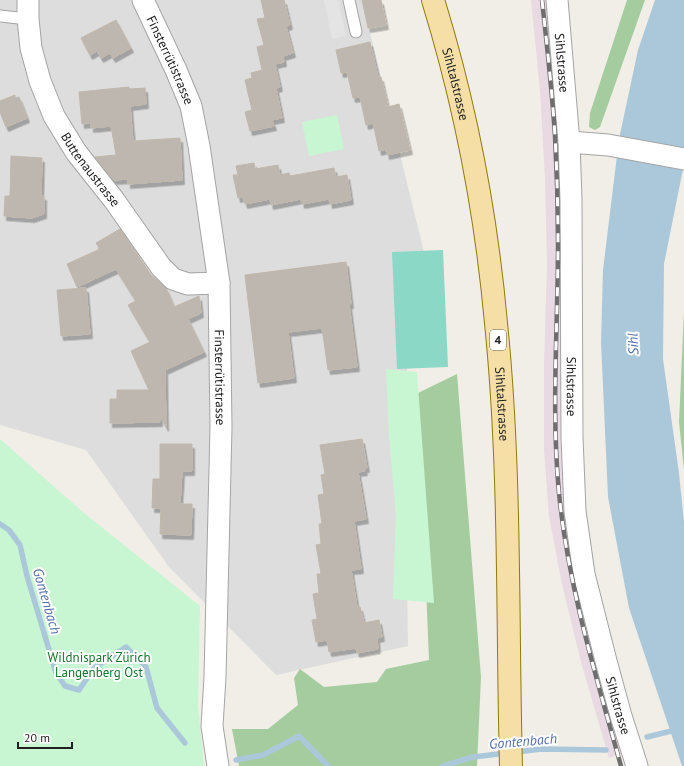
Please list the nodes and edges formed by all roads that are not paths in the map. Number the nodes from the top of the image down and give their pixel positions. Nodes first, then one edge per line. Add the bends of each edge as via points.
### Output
1 (144, 0) edge
2 (349, 0) edge
3 (433, 0) edge
4 (556, 0) edge
5 (28, 10) edge
6 (0, 16) edge
7 (356, 32) dead end
8 (579, 143) junction
9 (684, 159) edge
10 (219, 283) junction
11 (218, 766) edge
12 (511, 766) edge
13 (637, 766) edge

1 - 10 street, Finsterrütistrasse via 191,106
2 - 7 lane
3 - 12 main road, Sihltalstrasse / 4 via 462,105 476,174 497,324 504,450
4 - 8 street, Sihlstrasse
5 - 6 lane
5 - 10 street, Buttenaustrasse via 31,48 40,81 54,116 76,152 114,200 161,267 173,279 188,284
8 - 9 street
8 - 13 street, Sihlstrasse via 571,200 572,437 578,540 606,661
10 - 11 street, Finsterrütistrasse via 221,427 212,726

